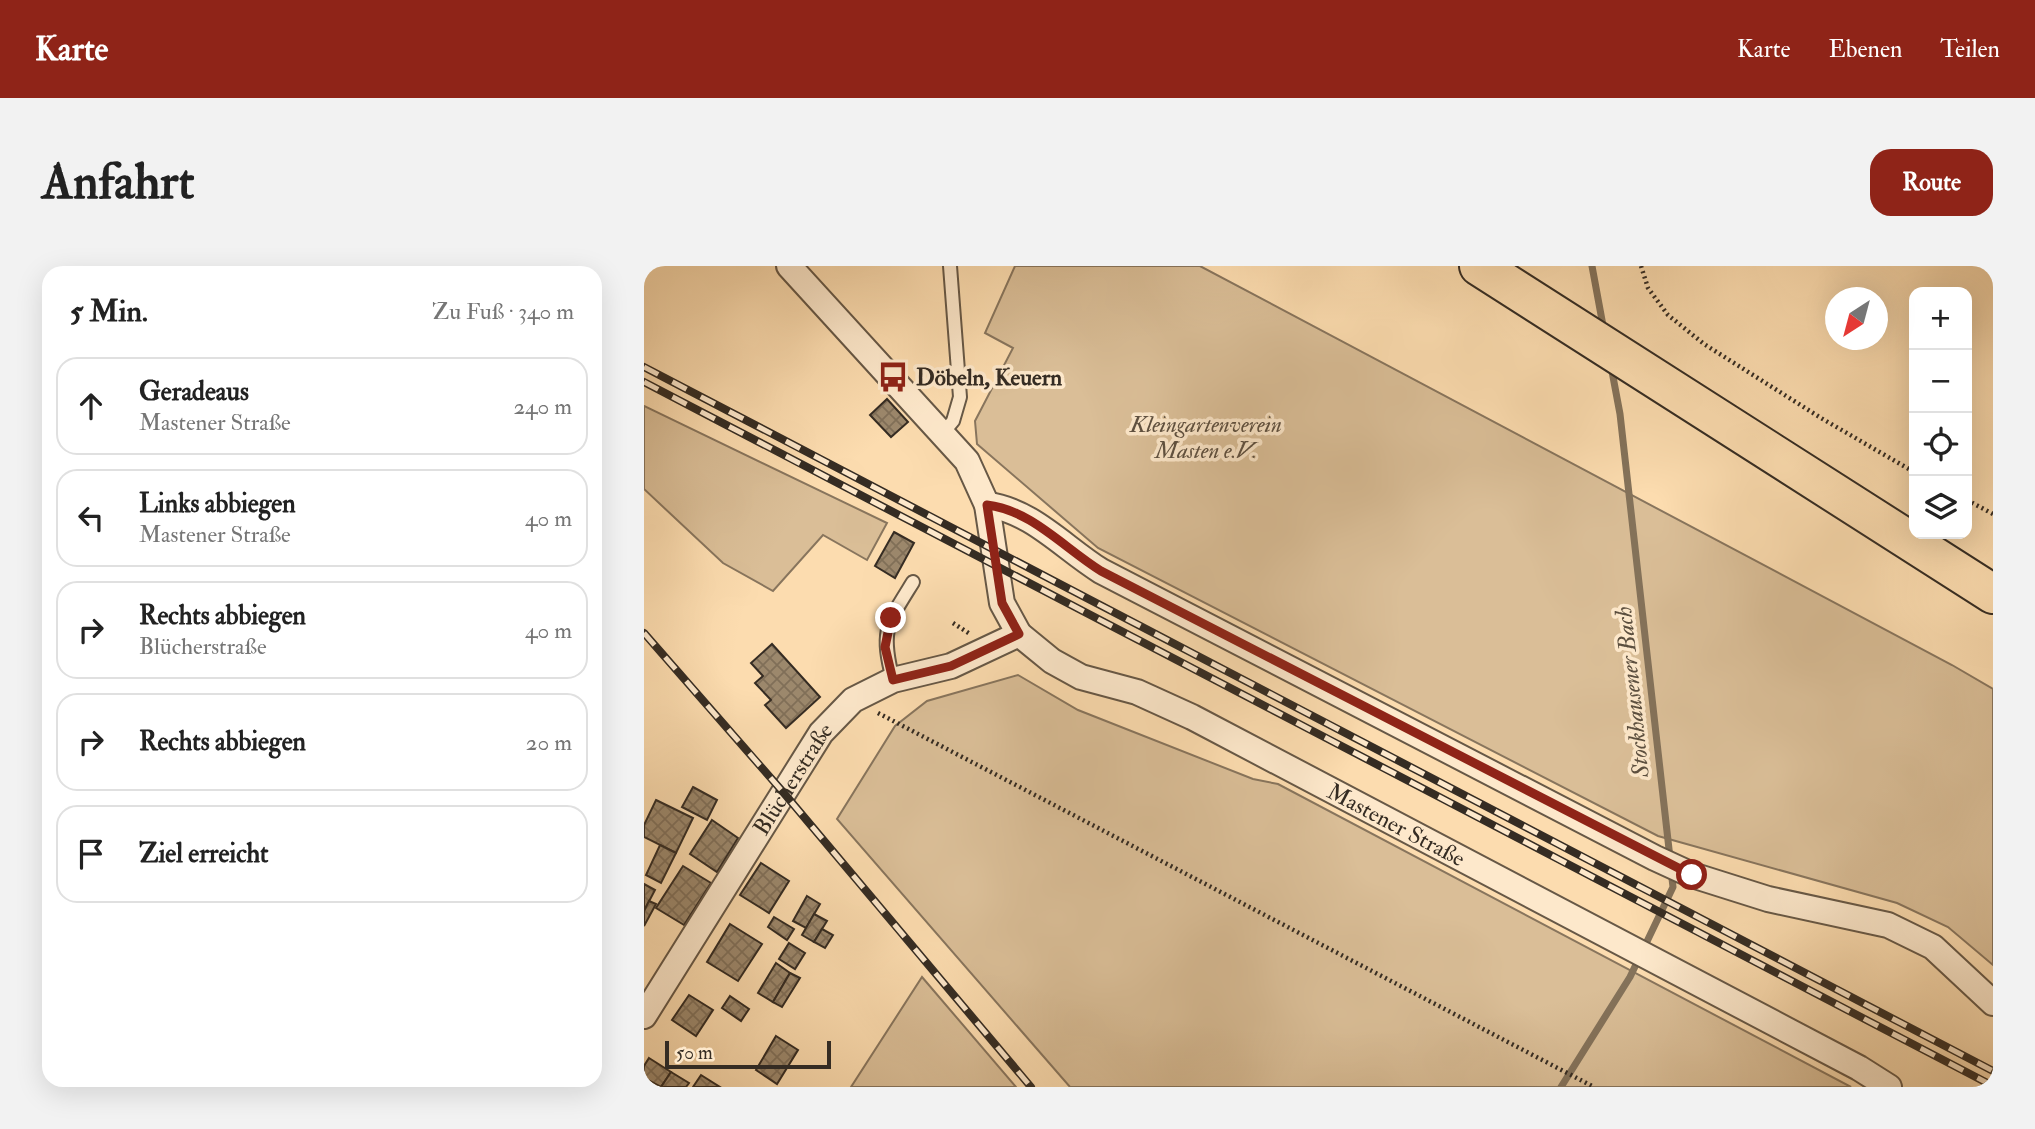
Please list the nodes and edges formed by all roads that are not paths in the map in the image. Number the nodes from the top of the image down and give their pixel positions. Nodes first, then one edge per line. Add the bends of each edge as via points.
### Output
1 (789, 266) edge
2 (950, 266) edge
3 (1479, 266) edge
4 (943, 433) junction
5 (987, 505) junction
6 (913, 582) dead end
7 (1993, 594) edge
8 (1019, 634) junction
9 (893, 680) junction
10 (1993, 1003) edge
11 (644, 1016) edge
12 (1889, 1087) edge

1 - 4 street, Mastener Straße
2 - 4 lane via 960,397 953,421
3 - 7 main road
4 - 5 street, Mastener Straße via 967,461
5 - 8 street, Mastener Straße via 1002,603
5 - 10 street via 1006,507 1101,571 1655,858 1768,899 1888,925 1933,947
6 - 9 lane via 891,618 885,647
8 - 9 street, Blücherstraße via 951,666
8 - 12 street, Mastener Straße via 1081,677 1137,692 1192,717
9 - 11 street, Blücherstraße via 853,700 821,733

